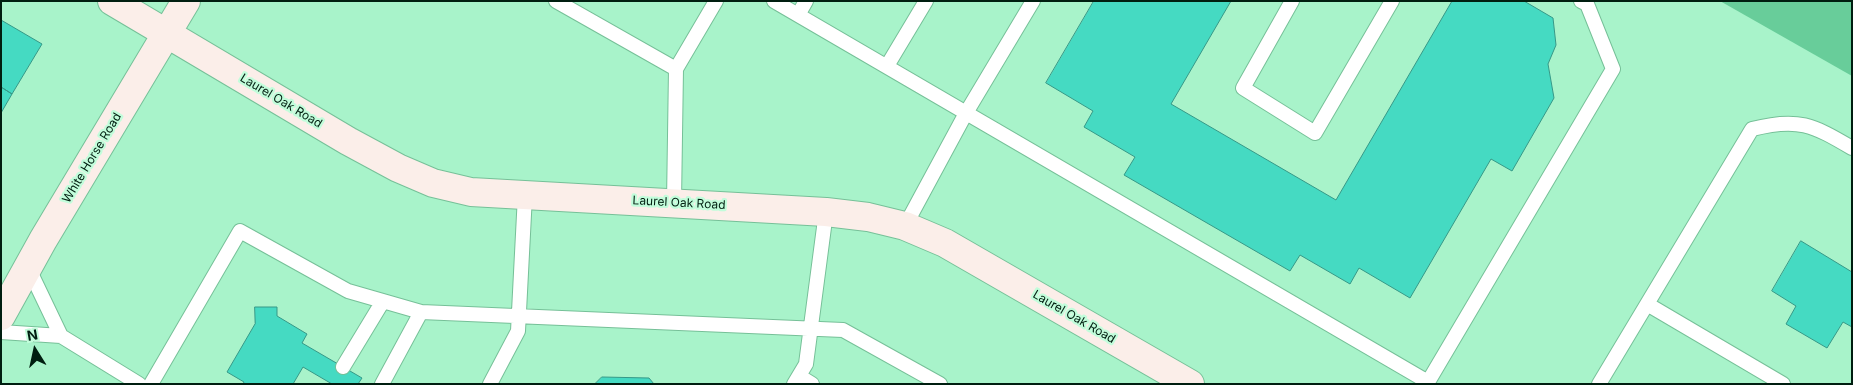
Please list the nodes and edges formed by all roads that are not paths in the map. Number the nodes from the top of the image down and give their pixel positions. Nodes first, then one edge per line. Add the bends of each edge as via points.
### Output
1 (112, 1) edge
2 (186, 1) edge
3 (556, 1) edge
4 (716, 1) edge
5 (774, 1) edge
6 (806, 1) edge
7 (926, 1) edge
8 (1033, 1) edge
9 (1292, 1) edge
10 (1392, 1) edge
11 (1581, 1) edge
12 (798, 15) junction
13 (167, 33) junction
14 (887, 66) junction
15 (676, 69) junction
16 (966, 113) junction
17 (1852, 148) edge
18 (525, 195) junction
19 (674, 202) junction
20 (826, 212) junction
21 (905, 226) junction
22 (28, 267) junction
23 (383, 301) junction
24 (1647, 304) junction
25 (421, 312) junction
26 (1, 316) edge
27 (519, 316) junction
28 (812, 328) junction
29 (1, 332) edge
30 (61, 336) junction
31 (343, 367) dead end
32 (796, 380) edge
33 (1427, 383) edge
34 (139, 384) edge
35 (151, 384) edge
36 (382, 384) edge
37 (490, 384) edge
38 (812, 384) edge
39 (940, 384) edge
40 (1190, 384) edge
41 (1599, 384) edge
42 (1783, 384) edge

1 - 13 street, Laurel Oak Road
2 - 13 street, White Horse Road
3 - 15 lane
4 - 15 lane
5 - 12 lane
6 - 12 lane
7 - 14 lane
8 - 16 lane
9 - 10 lane via 1243,88 1315,133
11 - 33 lane via 1587,4 1613,69
12 - 14 lane
13 - 18 street, Laurel Oak Road via 398,168 433,182 472,192
13 - 22 street, White Horse Road
14 - 16 lane
15 - 19 lane
16 - 21 lane
16 - 33 lane
17 - 24 lane via 1800,123 1775,123 1752,130
18 - 19 street, Laurel Oak Road
18 - 27 lane
19 - 20 street, Laurel Oak Road
20 - 21 street, Laurel Oak Road
20 - 28 lane
21 - 40 street, Laurel Oak Road via 945,243
22 - 26 street, White Horse Road
22 - 30 lane
23 - 25 lane
23 - 31 lane
23 - 35 lane via 348,291 240,232
24 - 41 lane
24 - 42 lane
25 - 27 lane
25 - 36 lane
27 - 28 lane
27 - 37 lane via 518,331
28 - 32 lane via 806,364
28 - 39 lane via 843,330
29 - 30 lane
30 - 34 lane
32 - 38 lane

